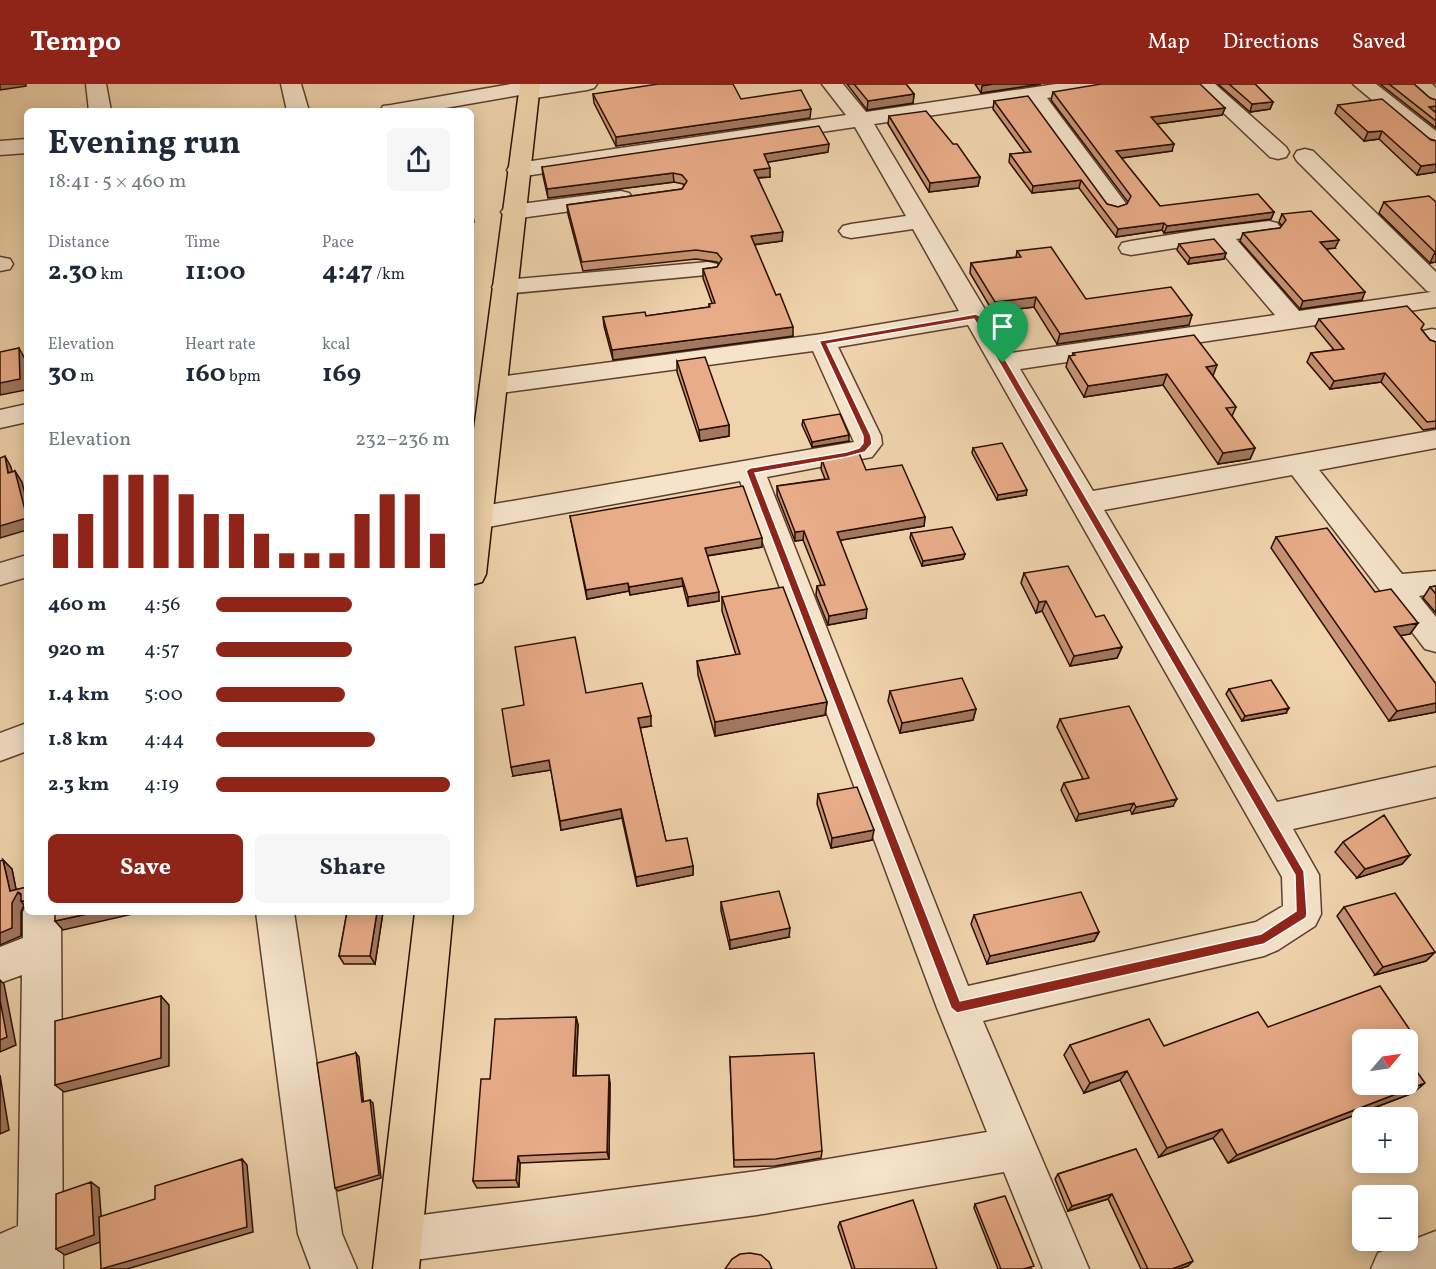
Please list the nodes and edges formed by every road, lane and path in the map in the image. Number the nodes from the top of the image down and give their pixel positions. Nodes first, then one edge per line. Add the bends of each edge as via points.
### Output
1 (96, 84) edge
2 (291, 84) edge
3 (587, 84) edge
4 (832, 84) edge
5 (1098, 84) edge
6 (1203, 84) edge
7 (1363, 84) edge
8 (1419, 84) edge
9 (530, 88) edge
10 (1034, 94) junction
11 (1436, 98) edge
12 (100, 108) edge
13 (297, 108) edge
14 (409, 108) edge
15 (861, 119) junction
16 (1436, 142) edge
17 (24, 146) edge
18 (0, 148) edge
19 (1278, 152) dead end
20 (1305, 156) dead end
21 (518, 170) junction
22 (640, 196) edge
23 (1115, 205) edge
24 (513, 212) junction
25 (921, 221) junction
26 (1269, 228) edge
27 (851, 231) dead end
28 (1219, 234) junction
29 (1131, 248) dead end
30 (708, 269) edge
31 (1436, 286) edge
32 (504, 287) junction
33 (1436, 299) edge
34 (976, 316) junction
35 (1293, 320) junction
36 (822, 342) junction
37 (1003, 363) junction
38 (493, 385) junction
39 (24, 414) edge
40 (0, 419) edge
41 (1436, 439) edge
42 (1299, 464) junction
43 (750, 471) junction
44 (1085, 503) junction
45 (477, 518) junction
46 (474, 546) edge
47 (24, 567) edge
48 (0, 574) edge
49 (1436, 582) edge
50 (1394, 587) junction
51 (1436, 640) edge
52 (24, 738) edge
53 (0, 747) edge
54 (1436, 782) edge
55 (1268, 819) junction
56 (275, 915) edge
57 (434, 915) edge
58 (41, 931) edge
59 (0, 965) edge
60 (957, 1008) junction
61 (1016, 1148) junction
62 (1436, 1252) edge
63 (40, 1254) edge
64 (397, 1254) edge
65 (0, 1257) edge
66 (334, 1269) edge
67 (1066, 1269) edge
68 (1394, 1269) edge

1 - 12 street
2 - 13 street
3 - 9 street
4 - 15 street
5 - 10 street
6 - 19 street
7 - 16 street
8 - 11 street
9 - 14 street
9 - 21 main road
10 - 15 street
10 - 23 street
15 - 21 street
15 - 25 street
17 - 18 street
20 - 31 street
21 - 24 main road
22 - 24 street
24 - 32 main road
25 - 27 street
25 - 34 street
26 - 28 street
28 - 29 street
28 - 35 street
30 - 32 street
32 - 38 main road
33 - 35 street
34 - 36 street
34 - 37 street
35 - 37 street
36 - 38 street
36 - 43 street via 868,444 846,455
37 - 44 street
38 - 45 main road
39 - 40 street
41 - 42 street
42 - 44 street
42 - 50 street
43 - 45 street
43 - 60 street
44 - 55 street
45 - 46 main road
47 - 48 street
49 - 50 street
50 - 51 street
52 - 53 street
54 - 55 street
55 - 60 street via 1300,875 1302,914 1264,938
56 - 66 street via 320,1234
57 - 64 main road
58 - 59 street
58 - 63 street
60 - 61 street
61 - 64 street
61 - 67 street
62 - 68 street
63 - 65 street

